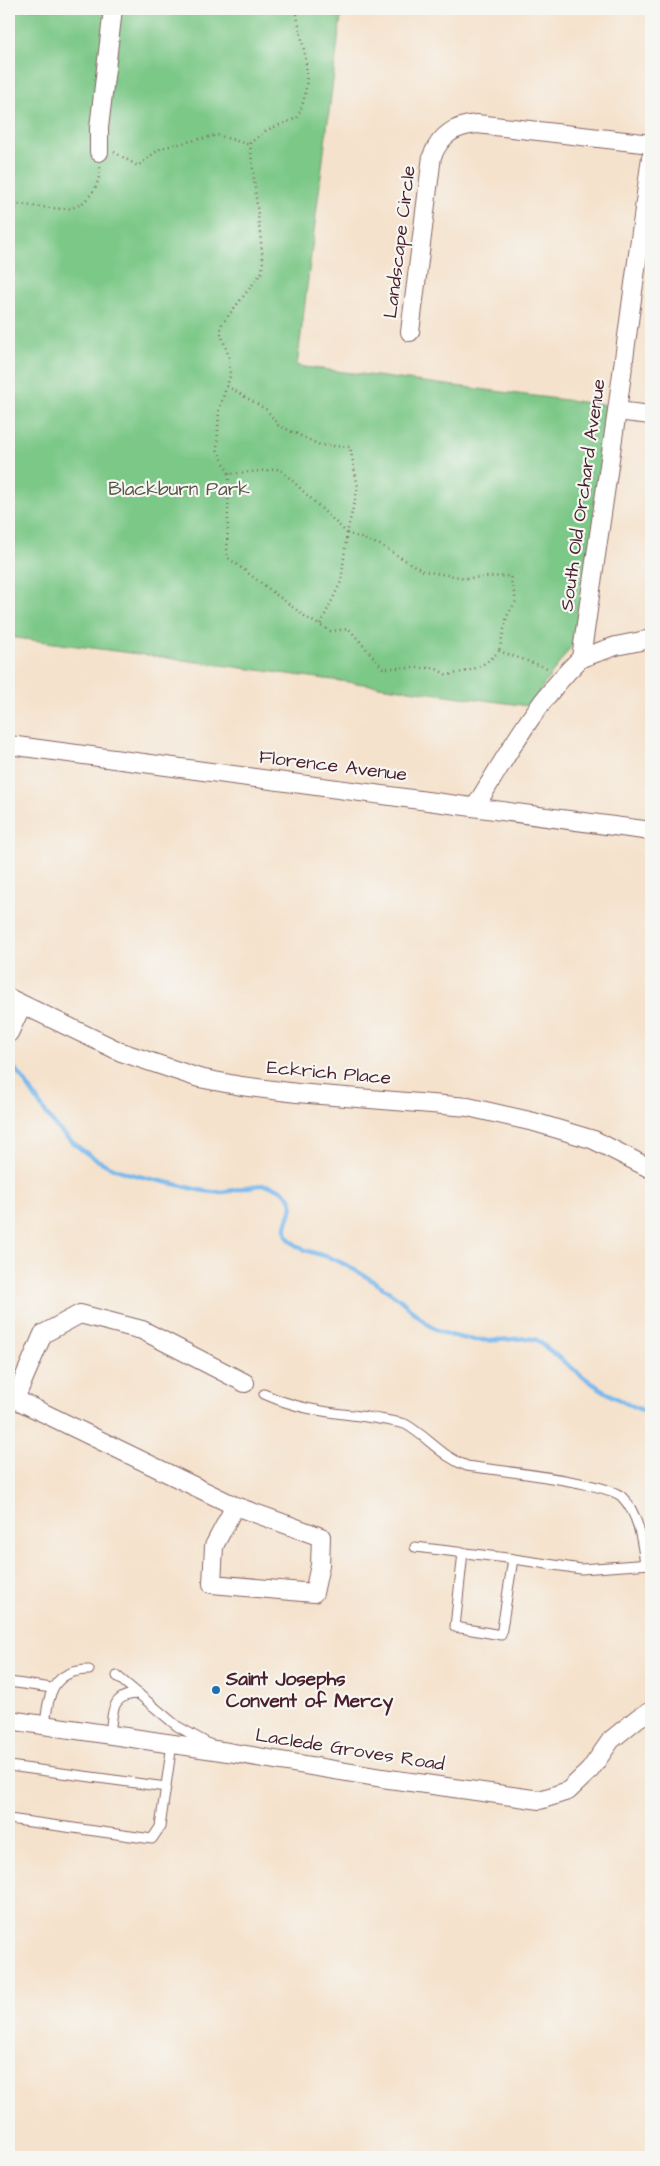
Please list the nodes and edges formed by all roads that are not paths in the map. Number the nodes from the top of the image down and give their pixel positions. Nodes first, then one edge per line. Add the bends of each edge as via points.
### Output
1 (113, 9) edge
2 (651, 144) edge
3 (99, 152) road end
4 (651, 157) edge
5 (410, 332) dead end
6 (617, 411) junction
7 (651, 416) edge
8 (651, 639) edge
9 (581, 658) junction
10 (9, 745) edge
11 (475, 807) junction
12 (651, 831) edge
13 (16, 1002) edge
14 (9, 1032) edge
15 (651, 1169) edge
16 (244, 1384) dead end
17 (264, 1394) dead end
18 (11, 1403) edge
19 (235, 1506) junction
20 (415, 1547) dead end
21 (463, 1552) junction
22 (513, 1559) junction
23 (648, 1564) edge
24 (89, 1670) dead end
25 (117, 1676) dead end
26 (9, 1682) edge
27 (52, 1688) junction
28 (139, 1694) junction
29 (651, 1711) edge
30 (9, 1720) edge
31 (45, 1726) junction
32 (110, 1735) junction
33 (172, 1744) junction
34 (228, 1752) junction
35 (9, 1766) edge
36 (166, 1787) junction
37 (9, 1819) edge

1 - 3 street
2 - 5 street, Landscape Circle via 477,124 457,127 448,133 432,156
4 - 6 street, South Old Orchard Avenue
6 - 7 street
6 - 9 street, South Old Orchard Avenue
8 - 9 street
9 - 11 street via 563,675 514,743
10 - 11 street, Florence Avenue
11 - 12 street, Florence Avenue
13 - 14 street
13 - 15 street, Eckrich Place via 121,1052 199,1078 298,1093 468,1108 534,1122 594,1140
16 - 18 street via 142,1330 80,1314 43,1334
17 - 23 lane via 310,1410 405,1424 453,1461 467,1466 590,1484 618,1492 634,1516
18 - 19 street
19 - 19 street via 214,1546 212,1584 314,1593 322,1537
20 - 21 lane
21 - 22 lane
21 - 22 lane via 454,1627 502,1635
22 - 23 lane via 581,1569
24 - 27 lane via 69,1672
25 - 28 lane
26 - 27 lane
27 - 31 lane
28 - 32 lane via 120,1697 113,1712
28 - 34 lane via 192,1736
29 - 34 street, Laclede Groves Road via 611,1740 590,1770 568,1791 540,1800
30 - 31 street, Laclede Groves Road
31 - 32 street, Laclede Groves Road
32 - 33 street, Laclede Groves Road
33 - 34 street, Laclede Groves Road
33 - 36 lane
35 - 36 lane
36 - 37 lane via 160,1827 152,1839

